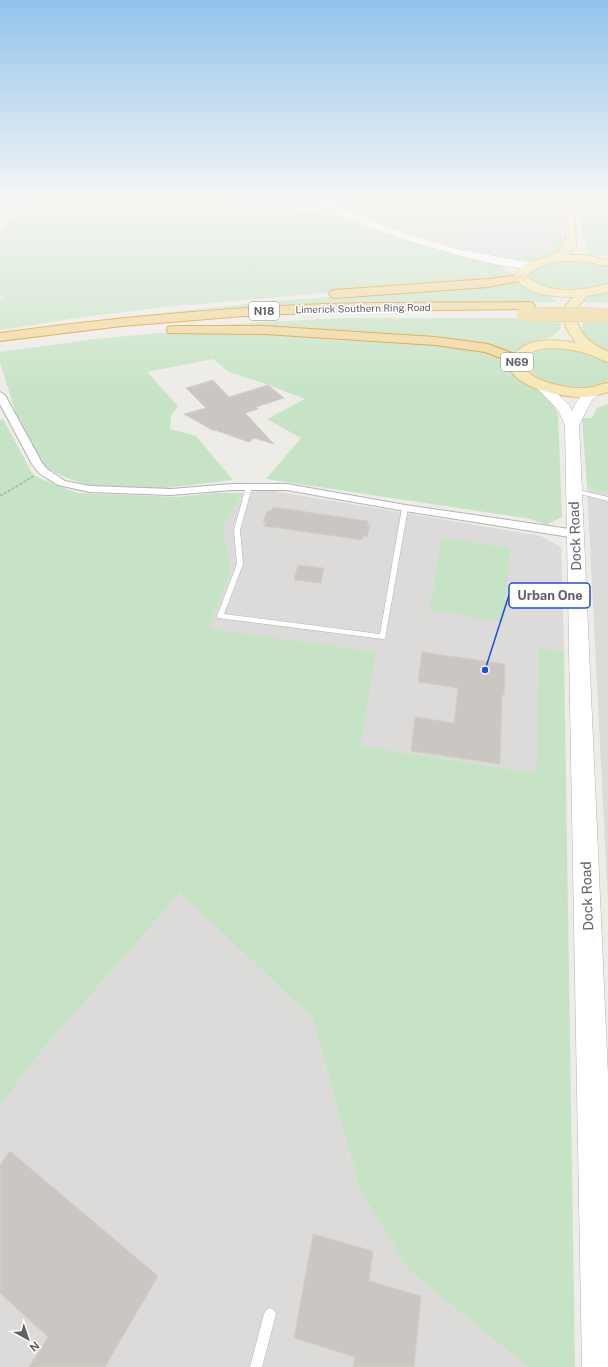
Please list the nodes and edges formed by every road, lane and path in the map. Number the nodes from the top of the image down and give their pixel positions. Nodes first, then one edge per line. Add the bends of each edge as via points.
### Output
1 (505, 265) edge
2 (524, 265) edge
3 (535, 265) edge
4 (531, 266) junction
5 (520, 276) junction
6 (608, 288) edge
7 (550, 292) junction
8 (586, 293) junction
9 (325, 295) dead end
10 (288, 298) dead end
11 (608, 306) edge
12 (570, 309) junction
13 (526, 310) junction
14 (608, 315) edge
15 (570, 324) junction
16 (0, 332) edge
17 (0, 337) edge
18 (83, 337) junction
19 (0, 345) edge
20 (547, 345) junction
21 (0, 350) edge
22 (592, 350) junction
23 (608, 358) edge
24 (517, 360) junction
25 (542, 386) junction
26 (603, 390) edge
27 (0, 395) edge
28 (572, 425) junction
29 (43, 471) junction
30 (249, 487) junction
31 (574, 491) junction
32 (0, 496) edge
33 (608, 499) edge
34 (405, 508) junction
35 (576, 534) junction
36 (602, 1162) edge
37 (270, 1314) dead end
38 (256, 1367) edge
39 (601, 1367) edge

1 - 5 main road
2 - 4 main road
3 - 4 main road
4 - 5 main road
5 - 7 main road via 534,287
5 - 9 highway via 488,283
6 - 8 main road
7 - 8 main road
7 - 12 main road
8 - 12 main road via 578,298
10 - 16 highway, N18 via 146,311
11 - 13 highway, Limerick Southern Ring Road / N18
12 - 15 main road
13 - 14 highway, Limerick Southern Ring Road / N18, bridge
13 - 17 highway, Limerick Southern Ring Road / N18 via 334,308 217,313 78,326
13 - 19 highway, Limerick Southern Ring Road / N18 via 259,318 133,328
15 - 20 main road, N69 via 562,335
15 - 22 main road, N69 via 579,340
18 - 19 highway, N18
18 - 21 highway, N18
18 - 24 highway, N18 via 176,330 280,331 473,345 488,348
20 - 22 main road, N69 via 570,345
20 - 24 main road, N69 via 526,350
22 - 23 main road, N69
24 - 25 main road, N69 via 521,374
25 - 26 main road, N69 via 570,392
25 - 28 main road, Dock Road via 564,408
26 - 28 main road, Dock Road via 586,398
27 - 29 street
28 - 31 main road, Dock Road
29 - 30 street via 62,483 90,489 171,492
29 - 32 path
30 - 34 street via 287,487
30 - 34 lane via 237,530 240,564 220,616 383,637
31 - 33 lane
31 - 35 main road, Dock Road
34 - 35 street
35 - 36 main road, Dock Road
36 - 39 main road, Dock Road
37 - 38 lane

